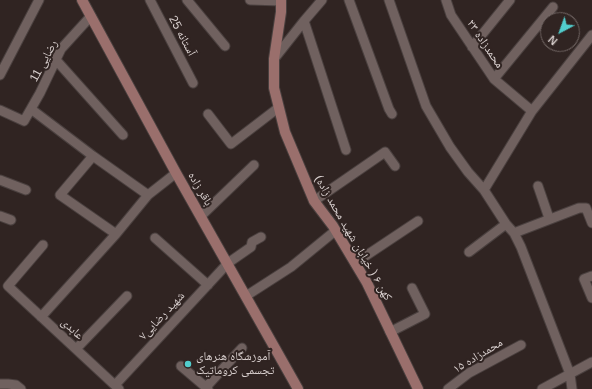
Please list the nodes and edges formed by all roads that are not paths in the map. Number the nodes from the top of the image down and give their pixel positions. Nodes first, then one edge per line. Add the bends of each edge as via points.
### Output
1 (39, 0) edge
2 (82, 0) edge
3 (150, 0) edge
4 (187, 0) edge
5 (250, 0) edge
6 (281, 0) edge
7 (322, 0) edge
8 (349, 0) edge
9 (389, 0) edge
10 (446, 0) edge
11 (510, 0) edge
12 (553, 7) dead end
13 (90, 16) junction
14 (304, 21) junction
15 (592, 35) edge
16 (225, 46) dead end
17 (472, 47) junction
18 (274, 59) junction
19 (56, 60) junction
20 (0, 75) edge
21 (494, 79) junction
22 (193, 82) dead end
23 (278, 108) junction
24 (31, 109) junction
25 (0, 110) edge
26 (532, 111) junction
27 (208, 114) dead end
28 (392, 114) dead end
29 (123, 135) dead end
30 (346, 150) dead end
31 (93, 156) junction
32 (254, 165) dead end
33 (395, 166) dead end
34 (176, 173) junction
35 (0, 180) edge
36 (538, 186) dead end
37 (26, 190) dead end
38 (484, 190) junction
39 (148, 195) junction
40 (314, 201) junction
41 (0, 216) edge
42 (201, 216) junction
43 (549, 218) junction
44 (11, 220) dead end
45 (418, 221) dead end
46 (506, 224) junction
47 (592, 224) edge
48 (335, 231) junction
49 (514, 233) junction
50 (116, 234) junction
51 (261, 237) dead end
52 (155, 238) dead end
53 (43, 245) dead end
54 (469, 252) dead end
55 (228, 263) junction
56 (354, 263) junction
57 (588, 277) edge
58 (208, 285) junction
59 (412, 288) dead end
60 (127, 296) dead end
61 (246, 296) junction
62 (592, 298) edge
63 (41, 316) junction
64 (390, 332) junction
65 (521, 345) dead end
66 (242, 348) dead end
67 (76, 350) junction
68 (591, 365) edge
69 (181, 366) dead end
70 (570, 374) junction
71 (0, 384) edge
72 (117, 387) edge
73 (207, 388) edge
74 (544, 388) edge
75 (22, 389) edge
76 (298, 389) edge
77 (418, 389) edge
78 (448, 389) edge
79 (572, 389) edge

1 - 20 street
2 - 13 street, باقر زاده
3 - 22 street, آستانه 25
4 - 16 street
5 - 6 street
6 - 18 street, کهن ۶ ( خیابان شهید محمد زاده)
7 - 14 street
8 - 28 street
9 - 38 street via 426,106 450,147
10 - 17 street, محمدزاده ۲۳ via 452,15
11 - 17 street
12 - 21 street
13 - 19 street, رضایی 11 via 61,48
13 - 34 street, باقر زاده
14 - 18 street
14 - 30 street
15 - 26 street
17 - 21 street, محمدزاده ۲۳
18 - 23 street, کهن ۶ ( خیابان شهید محمد زاده) via 274,88
19 - 24 street, رضایی 11
19 - 29 street
21 - 26 street, محمدزاده ۲۳
23 - 27 street via 231,144
23 - 40 street, کهن ۶ ( خیابان شهید محمد زاده)
24 - 25 street, رضایی 11 via 24,121
24 - 31 street
26 - 38 street
31 - 39 street
31 - 50 street via 60,195
32 - 42 street
33 - 40 street via 385,152
34 - 39 street
34 - 42 street, باقر زاده
35 - 37 street
36 - 43 street
38 - 46 street
39 - 50 street
40 - 48 street, کهن ۶ ( خیابان شهید محمد زاده)
41 - 44 street
42 - 55 street, باقر زاده
43 - 47 street via 586,208
43 - 49 street
45 - 56 street
46 - 49 street
46 - 54 street
48 - 56 street, کهن ۶ ( خیابان شهید محمد زاده)
48 - 61 street via 291,267
49 - 70 street
50 - 63 street
51 - 55 street, شهید رضایی۷
52 - 58 street
53 - 63 street, عابدی via 8,286
55 - 58 street, شهید رضایی۷
55 - 61 street, باقر زاده
56 - 64 street, کهن ۶ ( خیابان شهید محمد زاده) via 367,283
57 - 62 street
58 - 72 street, شهید رضایی۷
59 - 64 street via 425,314
60 - 67 street
61 - 76 street, باقر زاده
63 - 67 street, عابدی
64 - 77 street, کهن ۶ ( خیابان شهید محمد زاده)
65 - 78 street, محمدزاده ۱۵
66 - 73 street
67 - 72 street, عابدی
68 - 70 street
69 - 73 street
70 - 74 street
70 - 79 street
71 - 75 street via 16,385

